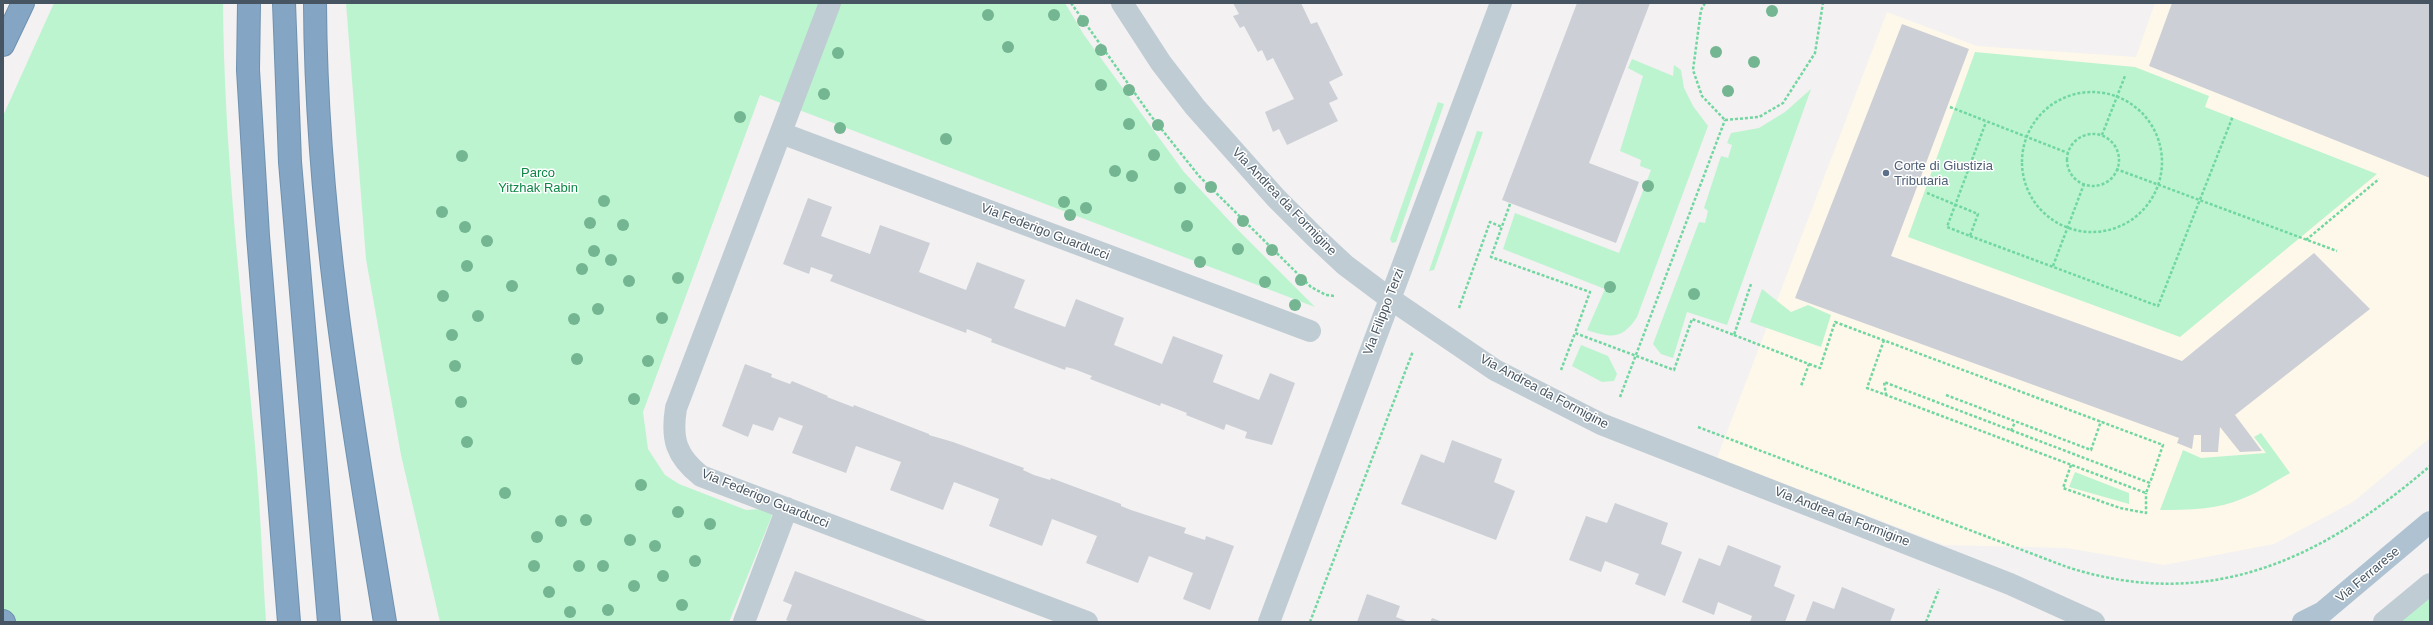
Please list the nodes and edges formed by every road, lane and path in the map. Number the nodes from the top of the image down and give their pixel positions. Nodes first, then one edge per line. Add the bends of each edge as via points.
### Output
1 (23, 3) edge
2 (249, 3) edge
3 (284, 3) edge
4 (315, 3) edge
5 (830, 3) edge
6 (1071, 3) edge
7 (1122, 3) edge
8 (1501, 3) edge
9 (1705, 3) edge
10 (1823, 3) edge
11 (3, 45) edge
12 (2125, 76) dead end
13 (2117, 97) junction
14 (1950, 107) dead end
15 (2233, 116) dead end
16 (1725, 120) junction
17 (1986, 122) junction
18 (781, 133) junction
19 (2102, 135) junction
20 (2027, 137) junction
21 (2068, 153) junction
22 (2116, 169) junction
23 (2379, 180) dead end
24 (2084, 184) junction
25 (2159, 186) junction
26 (1926, 193) dead end
27 (2200, 202) junction
28 (1510, 204) dead end
29 (1956, 205) junction
30 (1502, 227) junction
31 (2067, 228) junction
32 (1970, 236) junction
33 (2306, 240) junction
34 (2337, 251) dead end
35 (2053, 266) junction
36 (1358, 274) junction
37 (1751, 284) dead end
38 (1389, 298) junction
39 (1452, 306) dead end
40 (1310, 331) dead end
41 (1575, 333) junction
42 (1734, 335) junction
43 (1884, 340) junction
44 (1416, 343) dead end
45 (1636, 355) junction
46 (1809, 364) junction
47 (1554, 366) dead end
48 (1561, 370) junction
49 (1567, 373) dead end
50 (1801, 386) dead end
51 (1613, 394) dead end
52 (1886, 395) junction
53 (1946, 395) dead end
54 (1620, 397) junction
55 (1627, 400) dead end
56 (2015, 422) junction
57 (2101, 422) junction
58 (1691, 424) dead end
59 (2011, 430) junction
60 (2071, 465) junction
61 (2430, 466) edge
62 (2150, 483) junction
63 (2146, 493) junction
64 (787, 508) junction
65 (2430, 522) edge
66 (2430, 584) edge
67 (1939, 587) dead end
68 (2036, 595) junction
69 (289, 622) edge
70 (329, 622) edge
71 (385, 622) edge
72 (744, 622) edge
73 (1087, 622) edge
74 (1269, 622) edge
75 (1310, 622) edge
76 (1926, 622) edge
77 (2055, 622) edge
78 (2094, 622) edge
79 (2303, 622) edge
80 (2384, 622) edge

1 - 11 highway
2 - 69 highway via 248,70 258,236
3 - 70 highway via 290,162
4 - 71 highway via 315,62 324,200 340,339
5 - 18 street, Via Federigo Guarducci
6 - 36 path via 1151,116 1199,176 1310,287 1326,295 1336,296 1343,292
7 - 36 street, Via Andrea da Formigine via 1161,63 1195,107 1276,198
8 - 38 street, Via Filippo Terzi
9 - 16 path via 1701,10 1693,70 1702,96
10 - 16 path via 1815,53 1783,103 1759,117
12 - 13 path
13 - 19 path
13 - 20 path via 2102,93 2082,93 2062,99 2046,110 2032,125
13 - 25 path via 2138,109 2152,124 2160,142 2163,162
14 - 17 path
15 - 27 path
16 - 45 path
17 - 20 path
17 - 29 path
18 - 40 street, Via Federigo Guarducci
18 - 64 street, Via Federigo Guarducci via 676,408 674,440 680,455 689,467 701,476
19 - 21 path via 2079,137 2071,145
19 - 22 path via 2112,142 2117,152 2119,163
20 - 21 path
20 - 31 path via 2022,163 2024,183 2033,201 2047,216
21 - 24 path via 2068,167 2074,178
22 - 24 path via 2106,182 2095,186
22 - 25 path
23 - 33 path
24 - 31 path
25 - 27 path
25 - 31 path via 2139,216 2122,226 2103,232 2083,233
26 - 29 path
27 - 33 path
27 - 35 path via 2158,306
28 - 30 path
29 - 32 path via 1978,214
29 - 32 path via 1947,226
30 - 39 path via 1490,222 1459,310
30 - 41 path via 1491,257 1590,292
31 - 35 path
32 - 35 path
33 - 34 path
36 - 38 street, Via Andrea da Formigine
37 - 42 path
38 - 68 street, Via Andrea da Formigine via 1495,370 1601,424
38 - 74 street, Via Filippo Terzi
41 - 45 path
41 - 48 path
42 - 45 path via 1692,320 1674,370
42 - 46 path
43 - 46 path via 1836,322 1820,368
43 - 52 path via 1867,388
43 - 57 path
44 - 75 path
45 - 54 path
46 - 50 path
47 - 48 path
48 - 49 path
51 - 54 path
52 - 59 path via 1884,382
52 - 60 path
53 - 56 path
54 - 55 path
56 - 57 path via 2091,450
56 - 59 path
57 - 62 path via 2163,445
58 - 61 path via 2067,568 2105,579 2148,584 2221,580 2266,569 2346,529 2372,513
59 - 62 path
60 - 63 path
60 - 63 path via 2063,488 2120,508 2146,513
62 - 63 path
64 - 72 street
64 - 73 street, Via Federigo Guarducci
65 - 79 main road, Via Ferrarese via 2323,612
66 - 80 street
67 - 76 path
68 - 77 street
68 - 78 street, Via Andrea da Formigine

